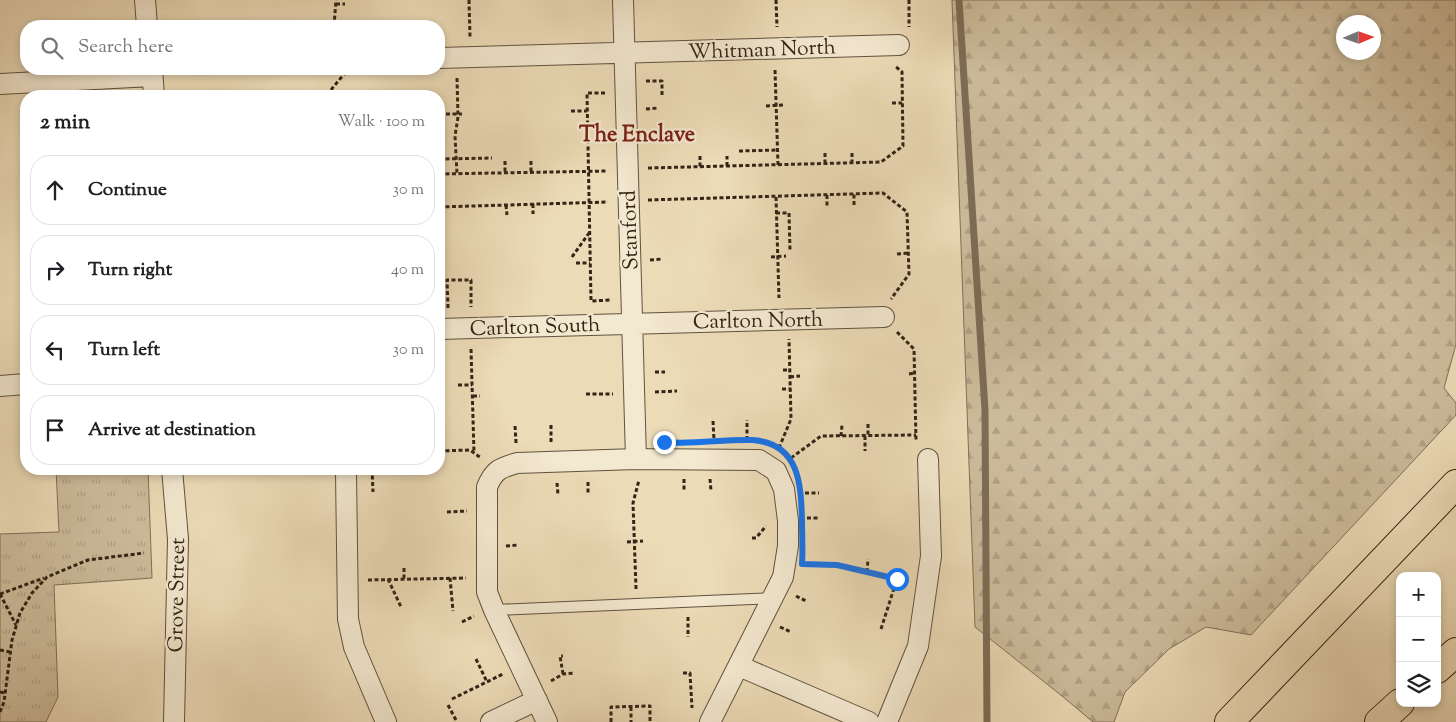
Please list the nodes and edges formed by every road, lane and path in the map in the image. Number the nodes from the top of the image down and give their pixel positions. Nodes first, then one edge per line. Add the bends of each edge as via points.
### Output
1 (145, 0) edge
2 (469, 0) edge
3 (623, 0) edge
4 (776, 0) edge
5 (336, 2) edge
6 (345, 4) dead end
7 (147, 20) edge
8 (334, 20) edge
9 (777, 34) dead end
10 (477, 40) dead end
11 (624, 52) junction
12 (893, 53) joint
13 (445, 58) edge
14 (775, 68) dead end
15 (454, 72) dead end
16 (114, 75) edge
17 (152, 75) edge
18 (343, 75) edge
19 (640, 82) dead end
20 (0, 84) edge
21 (154, 90) edge
22 (331, 90) edge
23 (608, 93) dead end
24 (662, 96) dead end
25 (892, 103) dead end
26 (902, 103) junction
27 (783, 105) dead end
28 (766, 106) dead end
29 (776, 106) junction
30 (571, 111) dead end
31 (587, 111) junction
32 (446, 114) dead end
33 (460, 114) junction
34 (777, 150) junction
35 (739, 151) dead end
36 (825, 153) dead end
37 (852, 153) dead end
38 (700, 156) dead end
39 (727, 156) dead end
40 (492, 158) dead end
41 (445, 159) edge
42 (456, 159) junction
43 (505, 161) dead end
44 (531, 161) dead end
45 (852, 163) junction
46 (825, 164) junction
47 (778, 165) junction
48 (727, 166) junction
49 (700, 167) junction
50 (642, 168) dead end
51 (613, 171) dead end
52 (531, 172) junction
53 (588, 172) junction
54 (505, 173) junction
55 (445, 174) edge
56 (457, 174) junction
57 (854, 194) junction
58 (827, 195) junction
59 (776, 196) junction
60 (643, 200) dead end
61 (614, 201) dead end
62 (589, 202) junction
63 (506, 204) junction
64 (533, 204) junction
65 (854, 205) dead end
66 (445, 206) edge
67 (827, 206) dead end
68 (776, 213) junction
69 (534, 214) dead end
70 (507, 215) dead end
71 (590, 232) junction
72 (790, 250) dead end
73 (908, 253) junction
74 (897, 254) dead end
75 (786, 256) dead end
76 (572, 257) dead end
77 (771, 257) dead end
78 (777, 257) junction
79 (576, 263) dead end
80 (590, 263) junction
81 (445, 300) edge
82 (779, 305) dead end
83 (613, 308) dead end
84 (471, 314) dead end
85 (889, 315) junction
86 (445, 321) edge
87 (632, 324) junction
88 (789, 337) dead end
89 (471, 344) dead end
90 (783, 370) dead end
91 (790, 370) junction
92 (909, 374) dead end
93 (915, 374) junction
94 (800, 376) dead end
95 (472, 377) junction
96 (479, 377) dead end
97 (790, 377) junction
98 (20, 384) edge
99 (458, 385) dead end
100 (472, 385) junction
101 (0, 386) edge
102 (782, 389) dead end
103 (791, 389) junction
104 (647, 392) dead end
105 (677, 392) dead end
106 (586, 394) dead end
107 (616, 394) dead end
108 (472, 396) junction
109 (480, 396) dead end
110 (747, 420) dead end
111 (713, 421) dead end
112 (842, 424) dead end
113 (868, 424) dead end
114 (551, 425) dead end
115 (515, 426) dead end
116 (916, 435) junction
117 (841, 436) junction
118 (867, 436) junction
119 (747, 440) junction
120 (752, 440) dead end
121 (705, 441) dead end
122 (714, 441) junction
123 (722, 441) dead end
124 (739, 441) dead end
125 (916, 443) dead end
126 (551, 445) dead end
127 (514, 446) dead end
128 (774, 446) dead end
129 (865, 450) dead end
130 (445, 451) edge
131 (474, 453) junction
132 (484, 459) dead end
133 (928, 460) dead end
134 (794, 466) dead end
135 (638, 467) junction
136 (173, 475) edge
137 (346, 475) edge
138 (372, 475) edge
139 (557, 477) dead end
140 (588, 477) dead end
141 (1456, 484) edge
142 (373, 492) dead end
143 (820, 493) dead end
144 (588, 494) dead end
145 (558, 495) dead end
146 (801, 496) dead end
147 (446, 512) dead end
148 (468, 520) dead end
149 (770, 531) dead end
150 (752, 538) dead end
151 (643, 541) dead end
152 (627, 542) dead end
153 (635, 542) junction
154 (144, 553) dead end
155 (803, 559) dead end
156 (868, 559) dead end
157 (802, 564) junction
158 (404, 568) dead end
159 (802, 570) dead end
160 (867, 572) junction
161 (47, 577) junction
162 (450, 578) junction
163 (388, 579) junction
164 (404, 579) junction
165 (897, 579) junction
166 (362, 580) dead end
167 (916, 583) dead end
168 (470, 584) dead end
169 (636, 589) dead end
170 (0, 594) edge
171 (782, 598) junction
172 (806, 601) dead end
173 (401, 607) dead end
174 (484, 610) junction
175 (453, 611) dead end
176 (462, 622) dead end
177 (16, 625) junction
178 (776, 625) dead end
179 (881, 629) dead end
180 (790, 632) dead end
181 (0, 650) edge
182 (10, 652) junction
183 (1456, 652) edge
184 (563, 656) dead end
185 (476, 660) dead end
186 (1441, 665) edge
187 (739, 666) junction
188 (575, 673) dead end
189 (683, 673) dead end
190 (563, 674) junction
191 (509, 678) dead end
192 (487, 682) junction
193 (548, 682) dead end
194 (0, 692) edge
195 (5, 693) junction
196 (452, 699) dead end
197 (536, 700) junction
198 (448, 705) dead end
199 (631, 707) junction
200 (1396, 707) edge
201 (692, 710) dead end
202 (0, 712) edge
203 (174, 722) edge
204 (386, 722) edge
205 (457, 722) edge
206 (492, 722) edge
207 (547, 722) edge
208 (611, 722) edge
209 (631, 722) edge
210 (650, 722) edge
211 (710, 722) edge
212 (869, 722) edge
213 (887, 722) edge
214 (1230, 722) edge
215 (1379, 722) edge

1 - 7 street
2 - 10 path via 470,40
3 - 11 street, Stanford
4 - 9 path
5 - 6 path
5 - 8 path
11 - 12 street, Whitman North
11 - 13 street, Whitman North
11 - 87 street, Stanford
12 - 26 path via 902,72
14 - 29 path
15 - 33 path
16 - 20 street
17 - 21 street
18 - 22 path
19 - 24 path via 662,80
23 - 31 path via 587,93
25 - 26 path
26 - 45 path via 903,146 881,162
27 - 29 path
28 - 29 path
29 - 34 path
30 - 31 path
31 - 53 path
32 - 33 path
33 - 42 path via 455,136
34 - 35 path
34 - 47 path
36 - 46 path
37 - 45 path
38 - 49 path
39 - 48 path
40 - 42 path
41 - 42 path
42 - 56 path
43 - 54 path
44 - 52 path
45 - 46 path
46 - 47 path
47 - 48 path
48 - 49 path
49 - 50 path
51 - 53 path
52 - 53 path
52 - 54 path
53 - 62 path
54 - 56 path
55 - 56 path
57 - 58 path
57 - 65 path
57 - 73 path via 883,193 907,212
58 - 59 path
58 - 67 path
59 - 60 path
59 - 68 path
61 - 62 path
62 - 64 path
62 - 71 path
63 - 64 path
63 - 66 path
63 - 70 path
64 - 69 path
68 - 72 path via 789,213
68 - 78 path
71 - 76 path
71 - 80 path
73 - 74 path
73 - 85 path via 909,274
75 - 78 path
77 - 78 path
78 - 82 path
79 - 80 path
80 - 83 path via 591,301 612,300
81 - 84 path via 447,280 471,280
85 - 87 street, Carlton North
85 - 93 path via 914,349
86 - 87 street, Carlton South
87 - 135 street, Stanford
88 - 91 path
89 - 95 path
90 - 91 path
91 - 97 path
92 - 93 path
93 - 116 path
94 - 97 path
95 - 96 path
95 - 100 path
97 - 103 path
98 - 101 street
99 - 100 path
100 - 108 path
102 - 103 path
103 - 128 path via 791,418 779,450
104 - 105 path
106 - 107 path
108 - 109 path
108 - 131 path
110 - 119 path
111 - 122 path
112 - 117 path
113 - 118 path
114 - 126 path
115 - 127 path
116 - 118 path
116 - 125 path
117 - 118 path
117 - 134 path via 820,436 789,458
118 - 129 path
119 - 120 path
119 - 124 path
121 - 122 path
122 - 123 path
130 - 131 path via 470,450
131 - 132 path
133 - 213 street via 931,556 918,646
135 - 153 path via 633,503
135 - 171 street via 759,460 776,471 784,489 788,521
135 - 174 street via 517,463 501,468 492,476 487,487 487,592
136 - 203 street, Grove Street via 178,539
137 - 204 street via 348,619 354,647
138 - 142 path
139 - 145 path
140 - 144 path
141 - 214 highway
143 - 146 path via 800,493
147 - 148 path via 468,510
149 - 150 path via 769,521 756,538
151 - 153 path
152 - 153 path
153 - 169 path
154 - 161 path via 88,560
155 - 157 path
156 - 160 path
157 - 159 path
157 - 160 path via 837,565
158 - 164 path
160 - 165 path
161 - 170 path
161 - 177 path via 32,593
162 - 164 path
162 - 168 path via 470,578
162 - 175 path
163 - 164 path
163 - 166 path
163 - 173 path
165 - 167 path
165 - 179 path
170 - 177 path
171 - 172 path via 792,594
171 - 174 lane
171 - 187 street
174 - 176 path
174 - 197 street
177 - 182 path
178 - 180 path
181 - 182 path
182 - 195 path
183 - 186 highway
184 - 190 path via 560,656
185 - 192 path
187 - 211 street
187 - 212 street
188 - 190 path
189 - 201 path via 690,672
190 - 193 path
191 - 192 path via 506,672
192 - 196 path
194 - 195 path
195 - 202 path
197 - 206 street
197 - 207 street
198 - 205 path
199 - 208 path via 611,708
199 - 209 path
199 - 210 path via 650,706
200 - 215 highway

